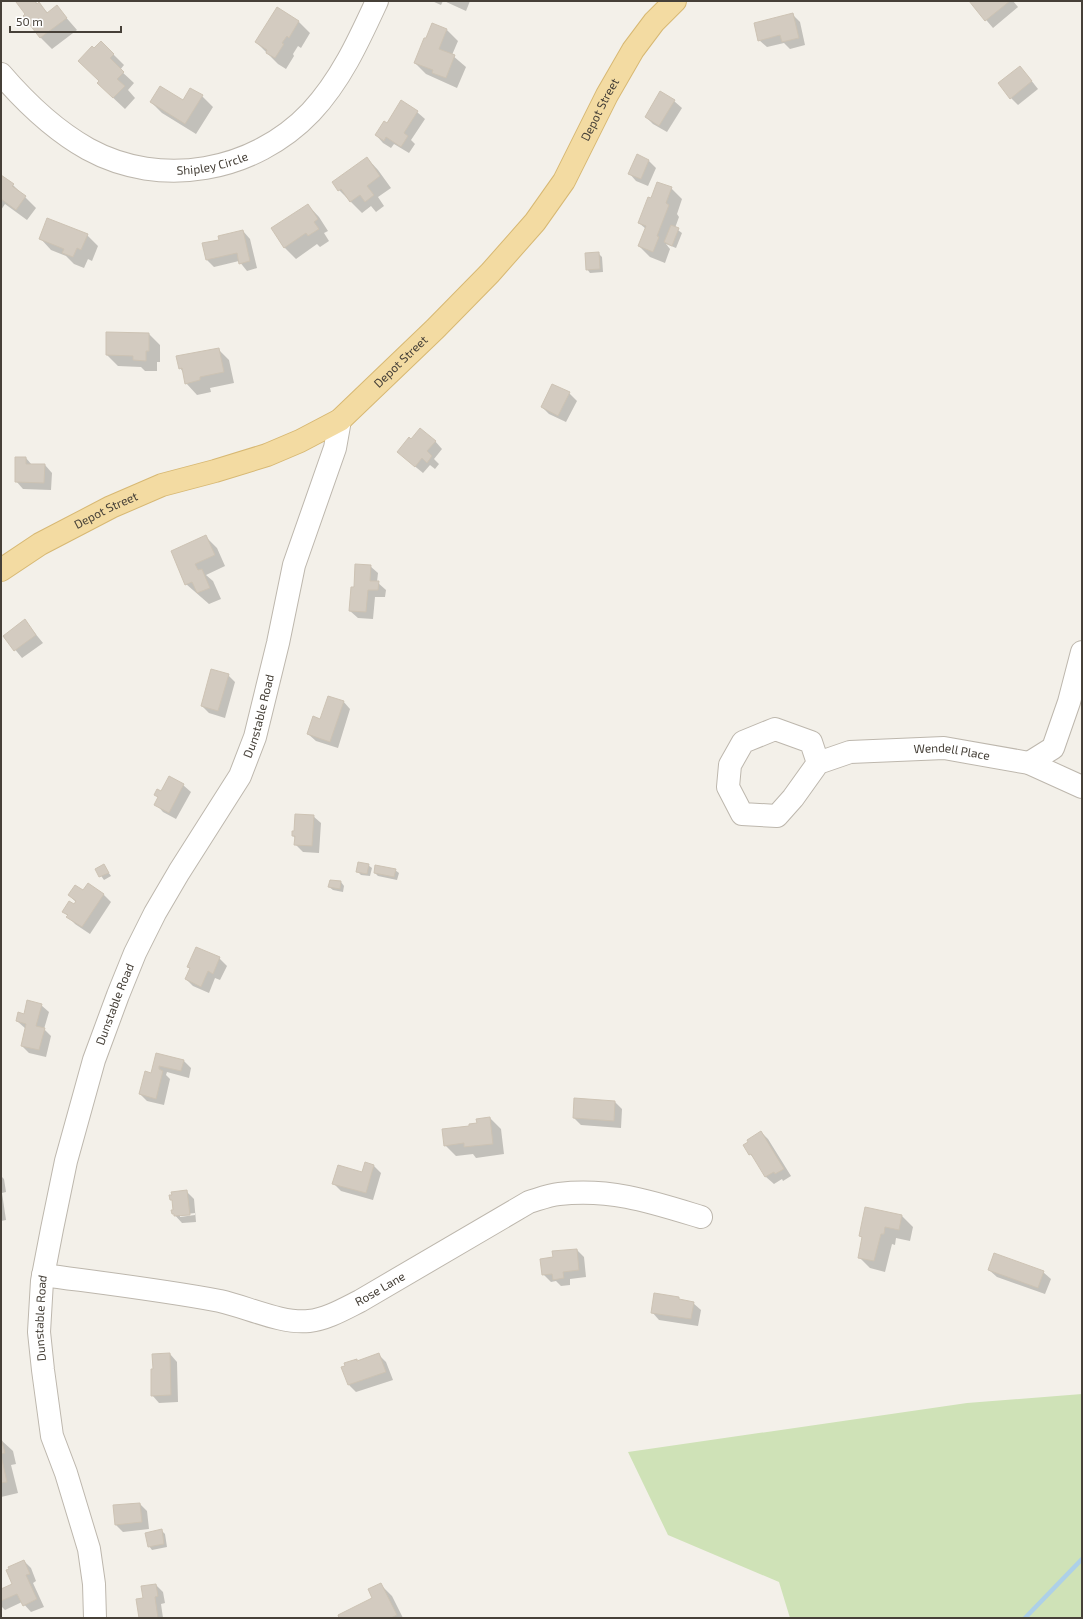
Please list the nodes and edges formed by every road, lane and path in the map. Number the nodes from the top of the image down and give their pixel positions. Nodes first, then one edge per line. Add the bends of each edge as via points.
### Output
1 (377, 1) edge
2 (675, 1) edge
3 (1, 74) edge
4 (340, 420) junction
5 (1, 570) edge
6 (1082, 652) edge
7 (818, 763) dead end
8 (1029, 763) junction
9 (1082, 787) edge
10 (701, 1218) dead end
11 (43, 1275) junction
12 (95, 1618) edge

1 - 3 street, Shipley Circle via 351,58 311,112 267,147 244,158 200,170 153,170 102,155 70,138 49,122
2 - 4 main road, Depot Street via 654,22 633,50 607,95 564,181 535,222 436,329
4 - 5 main road, Depot Street via 268,455 162,485 111,506 40,544
4 - 11 street, Dunstable Road via 335,448 294,565 255,737 240,776 155,913 118,995 94,1060 66,1161
6 - 8 street via 1069,702 1053,748
7 - 8 street, Wendell Place via 850,752 944,748
8 - 9 street, Wendell Place
10 - 11 street, Rose Lane via 649,1200 604,1192 558,1194 529,1202 360,1301 331,1315 309,1321 289,1320 222,1302 133,1286
11 - 12 street, Dunstable Road via 39,1332 52,1436 89,1549

